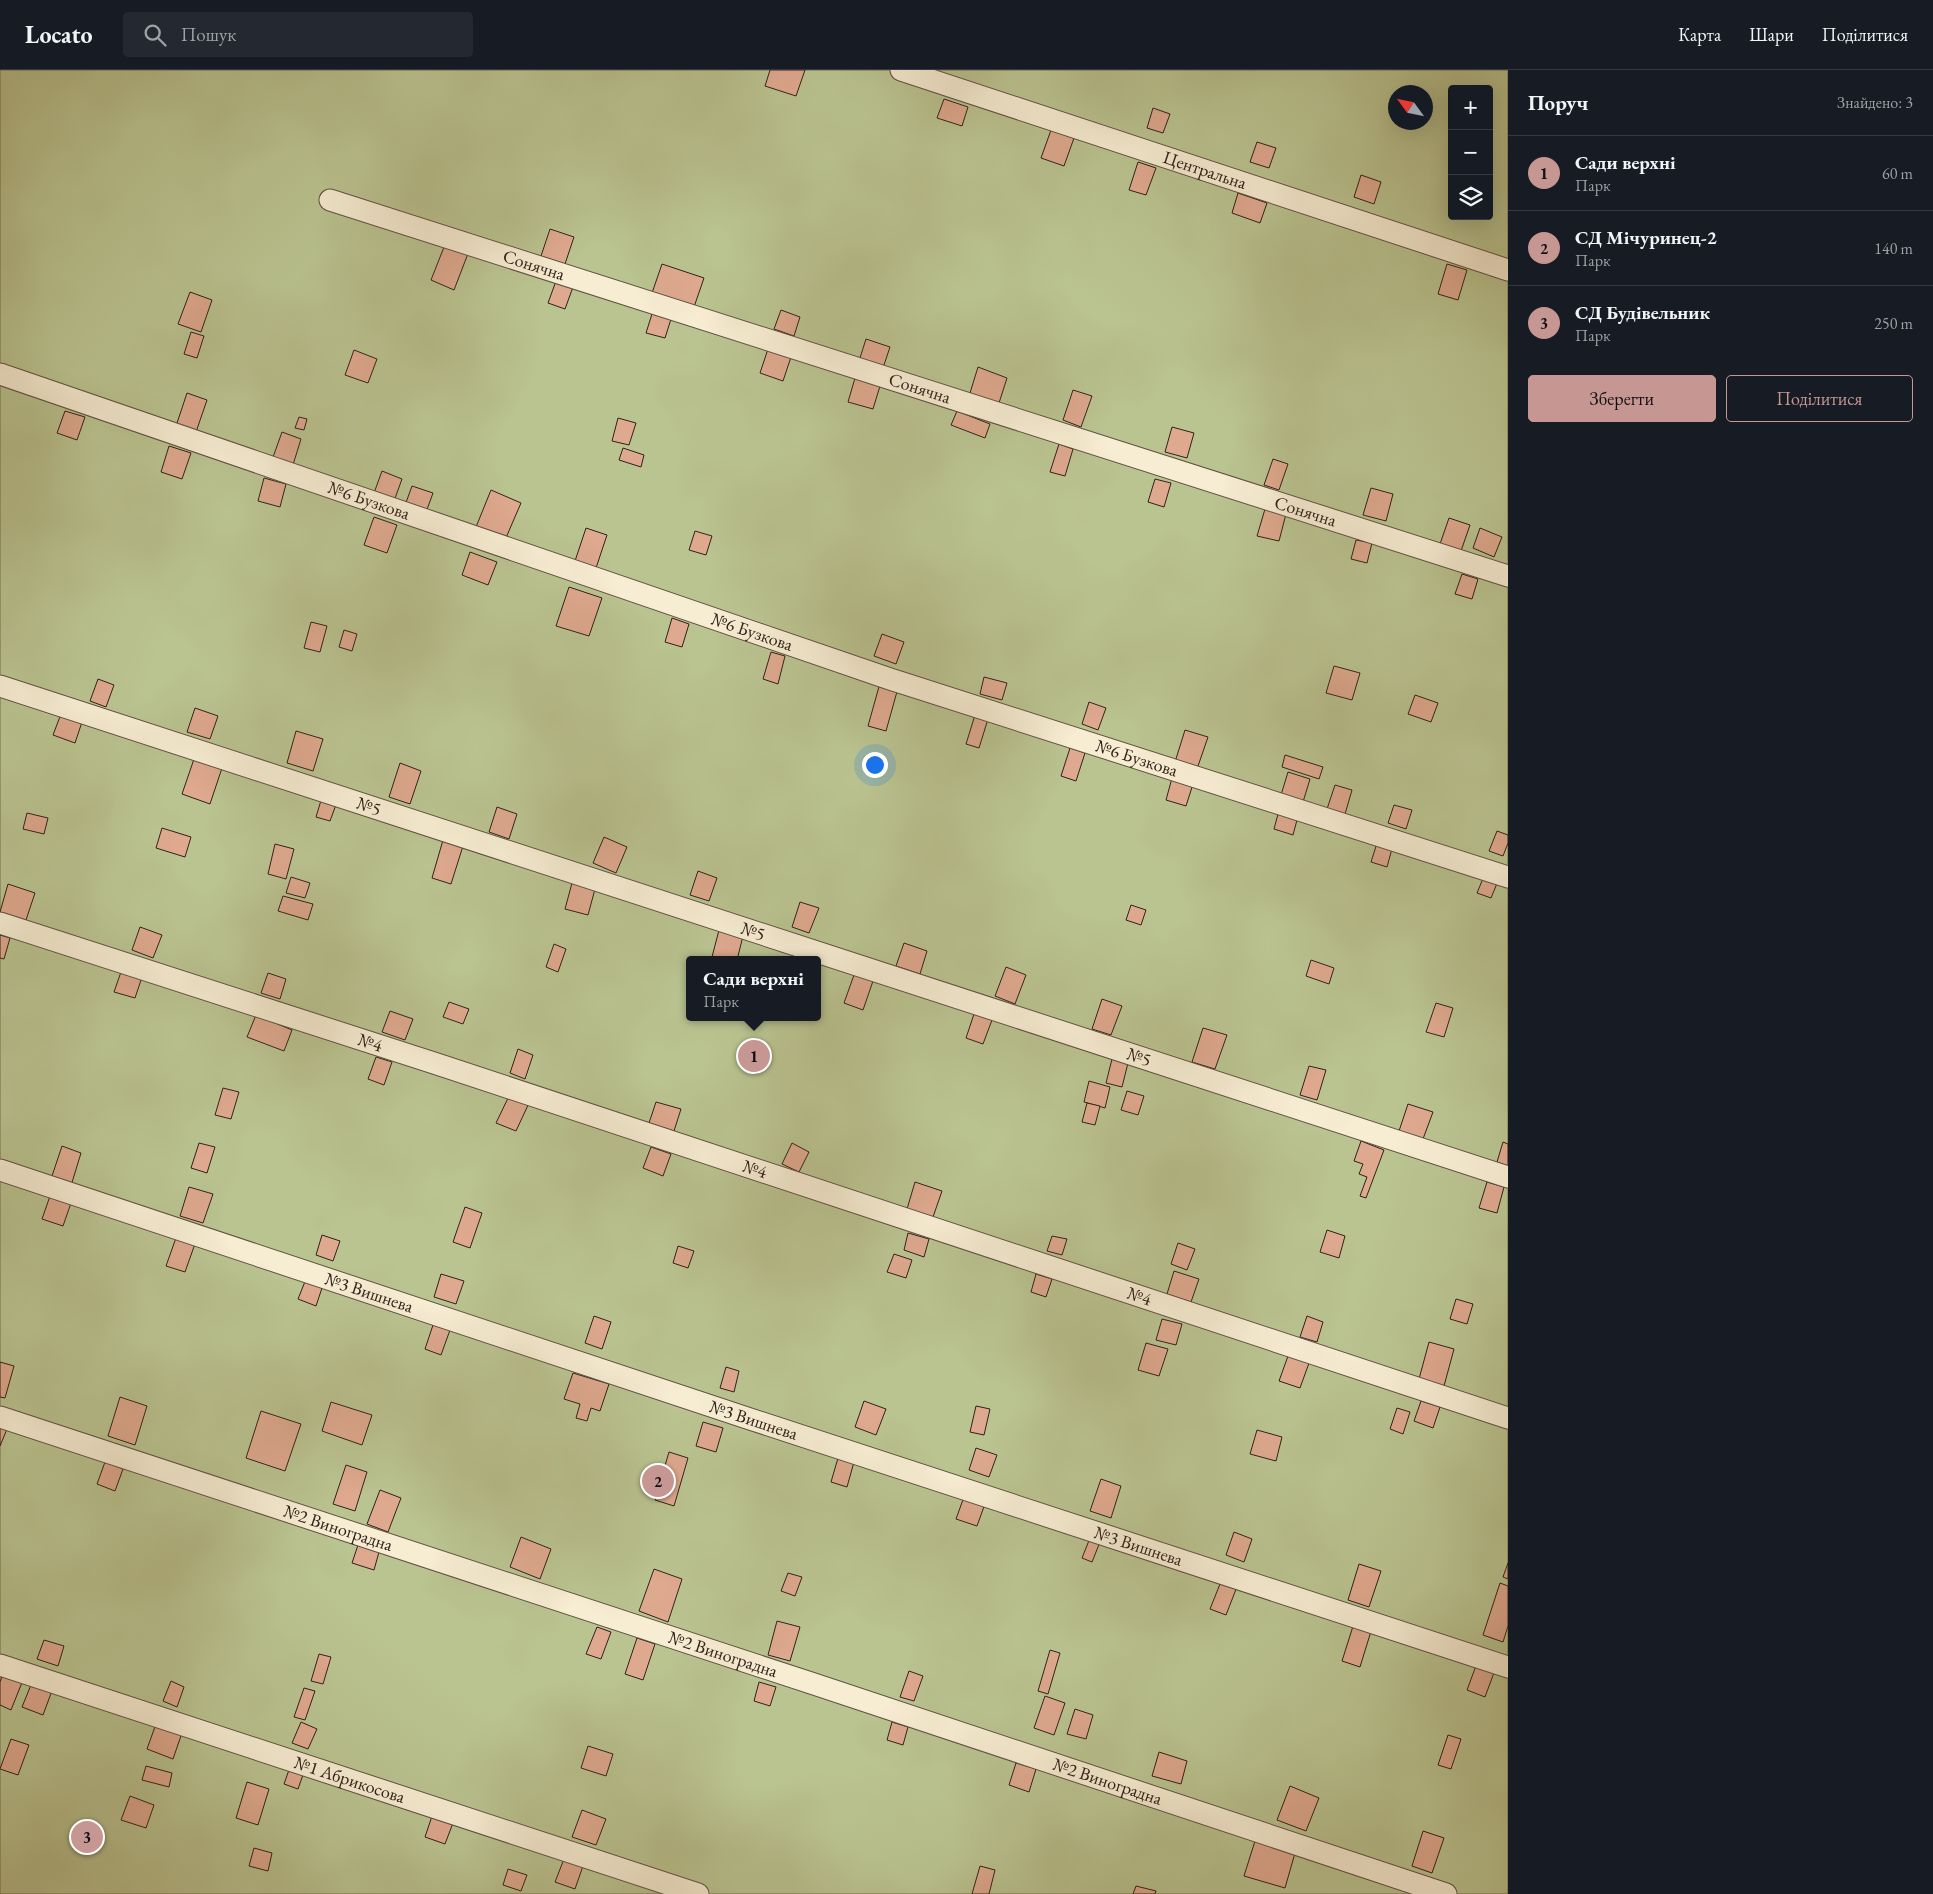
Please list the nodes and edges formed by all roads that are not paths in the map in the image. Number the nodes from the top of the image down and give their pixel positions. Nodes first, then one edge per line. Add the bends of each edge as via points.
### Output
1 (901, 70) edge
2 (330, 200) dead end
3 (1508, 270) edge
4 (0, 374) edge
5 (1508, 576) edge
6 (0, 686) edge
7 (1508, 877) edge
8 (0, 923) edge
9 (0, 1170) edge
10 (1508, 1177) edge
11 (0, 1416) edge
12 (1508, 1418) edge
13 (0, 1665) edge
14 (1508, 1667) edge
15 (698, 1894) edge
16 (1446, 1894) edge

1 - 3 lane, Центральна
2 - 5 lane, Сонячна
4 - 7 lane, №6 Бузкова via 890,679
6 - 10 lane, №5
8 - 12 lane, №4
9 - 14 lane, №3 Вишнева
11 - 16 lane, №2 Виноградна
13 - 15 lane, №1 Абрикосова

